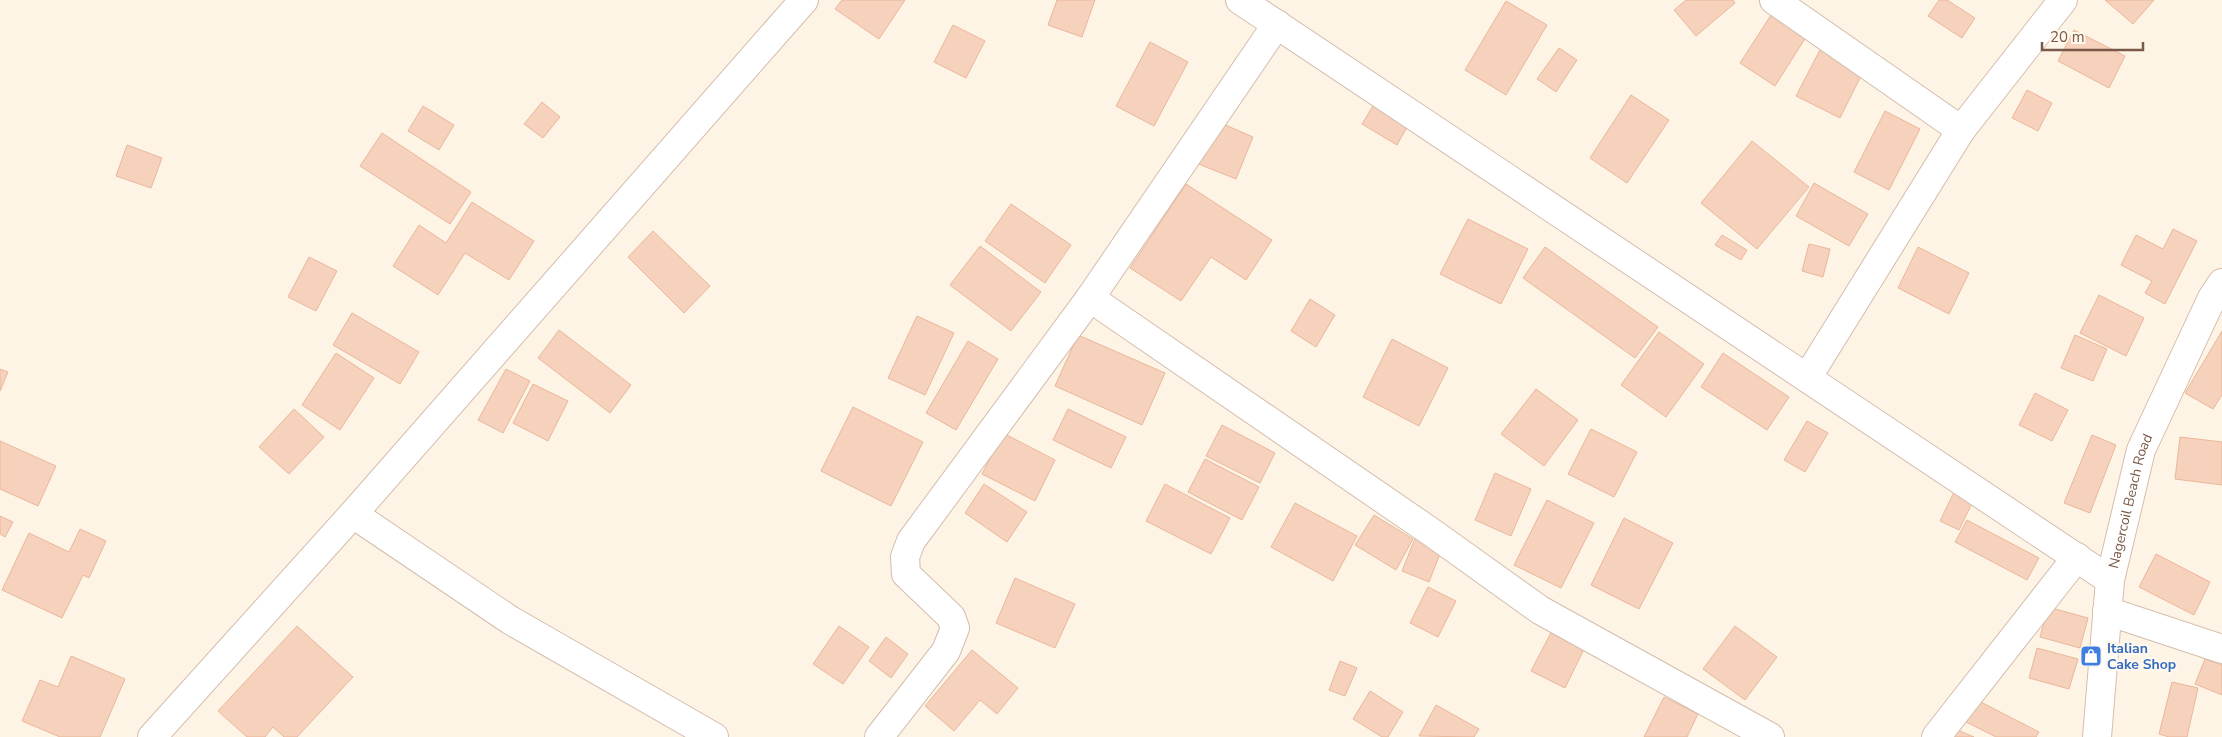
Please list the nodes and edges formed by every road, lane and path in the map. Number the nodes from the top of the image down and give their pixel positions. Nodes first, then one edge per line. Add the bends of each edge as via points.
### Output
1 (804, 0) edge
2 (1240, 0) edge
3 (1774, 0) edge
4 (2064, 0) edge
5 (1277, 24) junction
6 (1961, 130) junction
7 (2222, 283) edge
8 (1090, 298) junction
9 (1807, 378) junction
10 (353, 514) junction
11 (2077, 558) junction
12 (2110, 580) junction
13 (2107, 610) junction
14 (2222, 649) edge
15 (152, 737) edge
16 (714, 737) edge
17 (879, 737) edge
18 (1770, 737) edge
19 (1936, 737) edge
20 (2097, 737) edge

1 - 10 street
2 - 5 street
3 - 6 street
4 - 6 street
5 - 8 street
5 - 9 street
6 - 9 street
7 - 12 street, Nagercoil Beach Road via 2141,450
8 - 17 street via 911,541 905,557 906,574 951,617 955,628 946,651
8 - 18 street via 1540,610
9 - 11 street
10 - 15 street
10 - 16 street via 510,620
11 - 12 street
11 - 19 street
12 - 13 street, Nagercoil Beach Road
13 - 14 street
13 - 20 street, Nagercoil Beach Road

